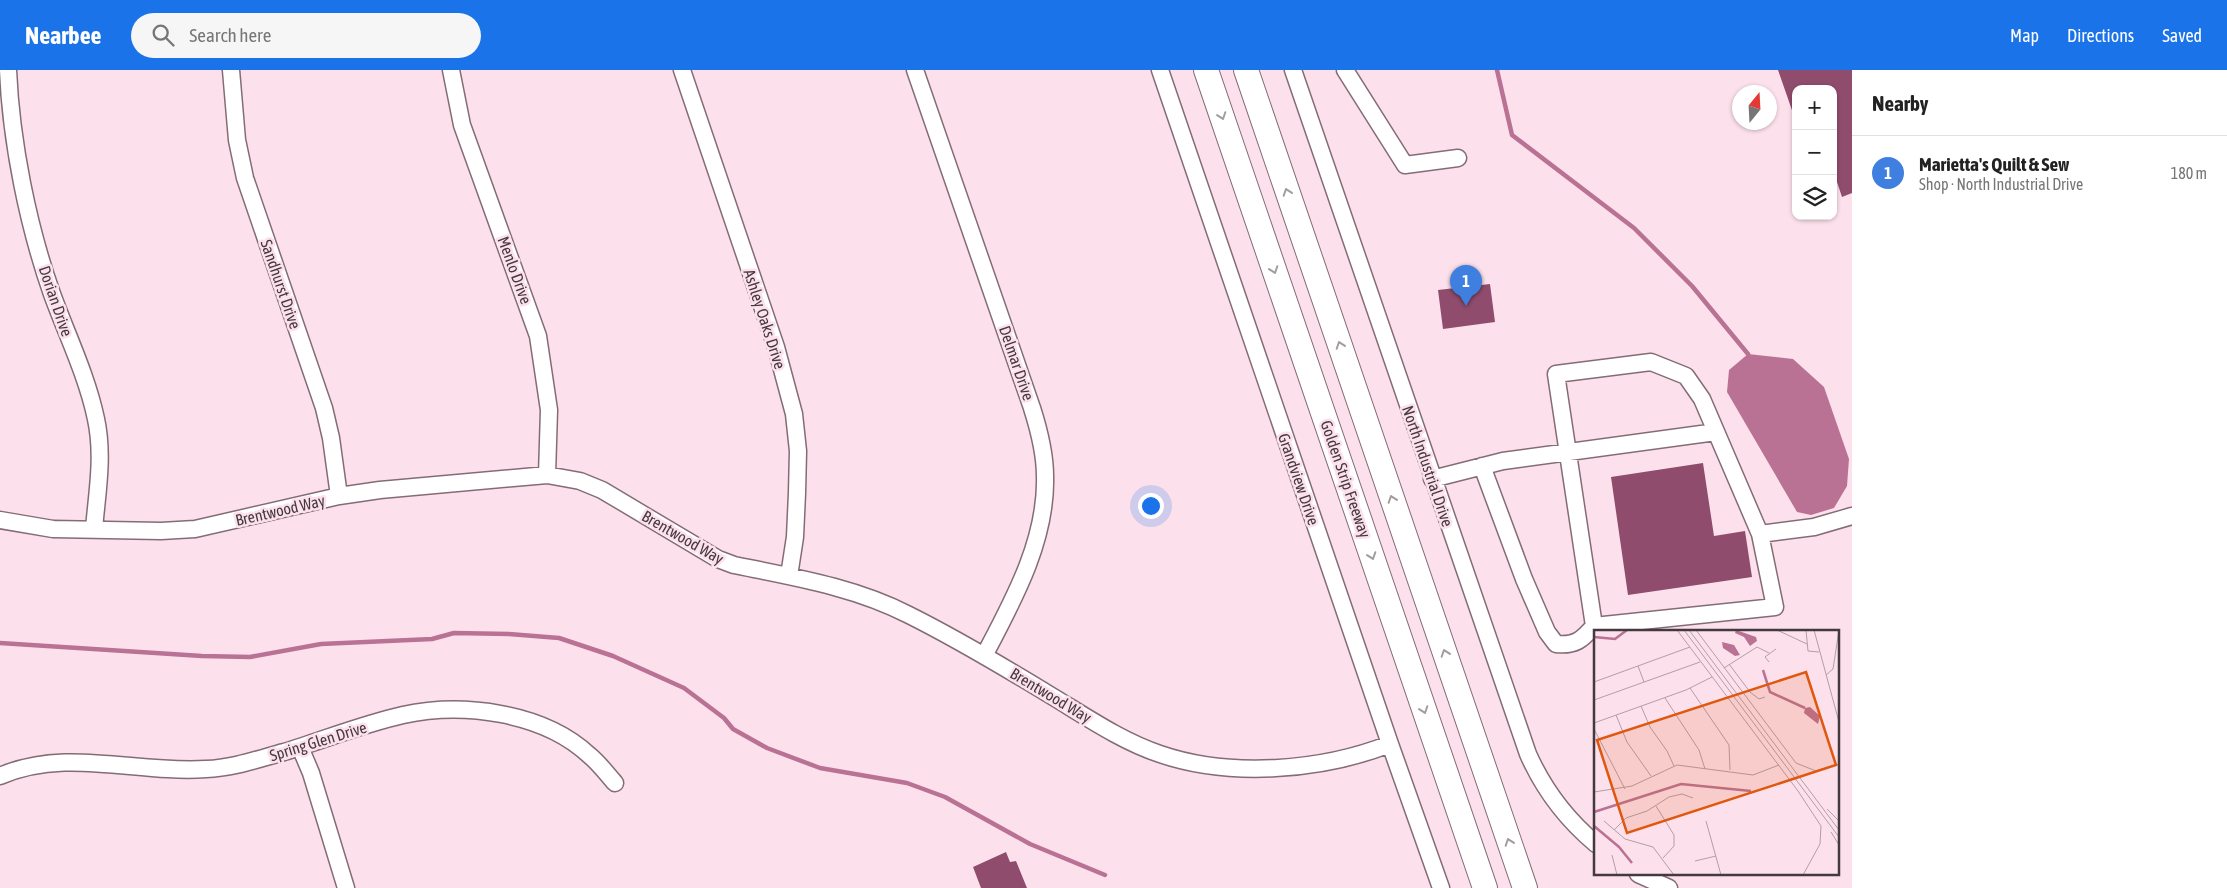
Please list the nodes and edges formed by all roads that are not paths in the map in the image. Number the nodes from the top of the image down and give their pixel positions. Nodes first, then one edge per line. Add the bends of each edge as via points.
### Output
1 (8, 70) edge
2 (231, 70) edge
3 (451, 70) edge
4 (682, 70) edge
5 (916, 70) edge
6 (1160, 70) edge
7 (1206, 70) edge
8 (1246, 70) edge
9 (1293, 70) edge
10 (1346, 70) edge
11 (1458, 158) dead end
12 (1716, 432) junction
13 (1568, 454) junction
14 (1482, 466) junction
15 (547, 476) junction
16 (1432, 479) junction
17 (338, 496) junction
18 (1852, 516) edge
19 (0, 520) edge
20 (94, 529) junction
21 (1760, 534) junction
22 (789, 576) junction
23 (1594, 626) junction
24 (984, 656) junction
25 (1390, 744) junction
26 (300, 747) junction
27 (0, 776) edge
28 (615, 783) dead end
29 (1594, 842) edge
30 (1638, 880) edge
31 (346, 888) edge
32 (1441, 888) edge
33 (1485, 888) edge
34 (1525, 888) edge
35 (1669, 888) edge

1 - 20 street, Dorian Drive via 29,215 96,419 100,460
2 - 17 street, Sandhurst Drive via 241,159 324,408
3 - 15 street, Menlo Drive via 462,125 538,336 549,410
4 - 22 street, Ashley Oaks Drive via 776,347 794,414 798,451 797,493
5 - 24 street, Delmar Drive via 1032,408 1044,454 1045,495 1035,544 1021,582
6 - 25 street, Grandview Drive
7 -> 33 highway, Golden Strip Freeway
34 -> 8 highway
9 - 16 street, North Industrial Drive
10 - 11 street via 1406,164
12 - 13 street
12 - 13 street via 1702,399 1686,376 1651,362 1556,374
12 - 21 street
13 - 14 street
13 - 23 street
14 - 16 street
14 - 23 street via 1547,632 1556,644 1571,646 1583,640
15 - 17 street, Brentwood Way
15 - 22 street, Brentwood Way via 580,481 602,490 718,559
16 - 29 street, North Industrial Drive via 1528,754 1548,792 1569,819
17 - 20 street, Brentwood Way via 195,529
18 - 21 street via 1814,527
19 - 20 street, Brentwood Way via 53,529
21 - 23 street via 1775,608
22 - 24 street, Brentwood Way via 877,600
24 - 25 street, Brentwood Way via 1117,734 1158,753 1188,762 1211,766 1284,768 1364,755
25 - 32 street, Grandview Drive
26 - 27 street, Spring Glen Drive via 219,768 176,770 73,762 30,766
26 - 28 street, Spring Glen Drive via 411,714 460,709 487,712 513,717 559,734 589,754
26 - 31 street
30 - 35 street

